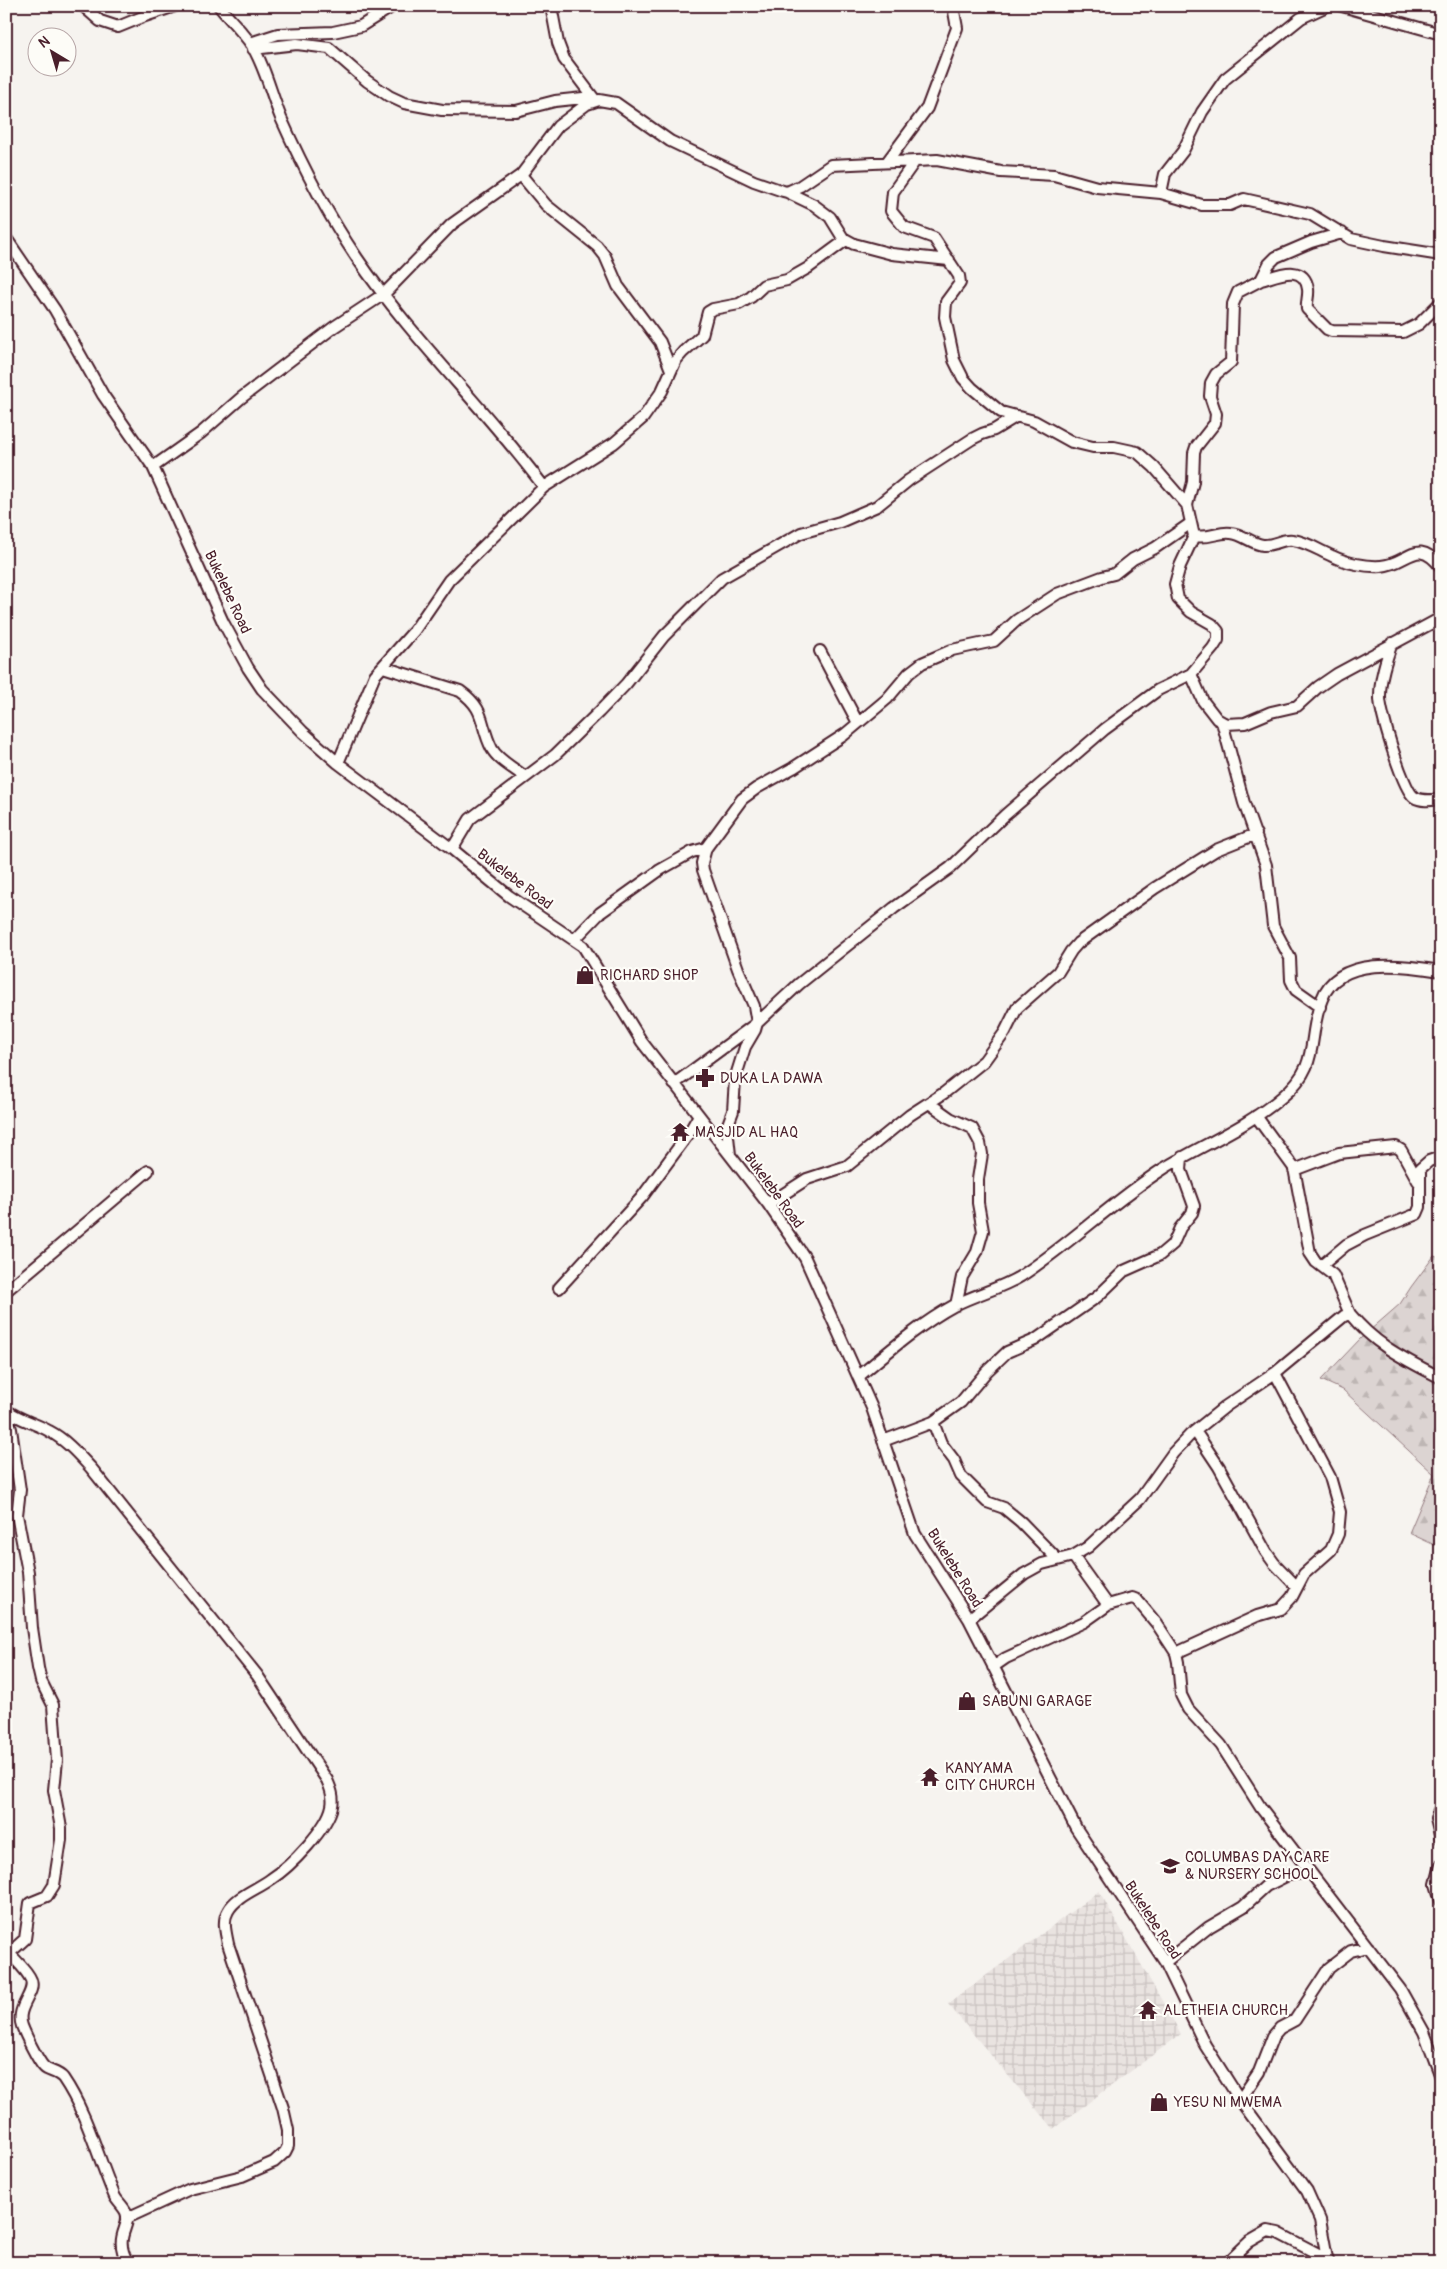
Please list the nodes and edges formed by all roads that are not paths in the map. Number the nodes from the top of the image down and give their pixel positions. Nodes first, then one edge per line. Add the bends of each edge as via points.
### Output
1 (83, 6) edge
2 (175, 6) edge
3 (219, 6) edge
4 (394, 6) edge
5 (551, 6) edge
6 (953, 6) edge
7 (1327, 6) edge
8 (1342, 6) edge
9 (1441, 34) edge
10 (252, 46) junction
11 (593, 99) junction
12 (915, 161) junction
13 (887, 162) junction
14 (521, 174) junction
15 (788, 192) junction
16 (1160, 193) junction
17 (1342, 233) junction
18 (6, 238) edge
19 (846, 240) junction
20 (1441, 254) edge
21 (949, 260) junction
22 (1261, 280) junction
23 (384, 294) junction
24 (1441, 302) edge
25 (671, 370) junction
26 (1017, 416) junction
27 (154, 467) junction
28 (544, 487) junction
29 (1187, 505) junction
30 (1190, 524) junction
31 (1194, 536) junction
32 (1441, 567) edge
33 (1441, 618) edge
34 (1392, 643) junction
35 (820, 651) dead end
36 (383, 667) junction
37 (1191, 674) junction
38 (1222, 722) junction
39 (858, 723) junction
40 (338, 763) junction
41 (525, 777) junction
42 (1441, 799) edge
43 (1256, 834) junction
44 (706, 848) junction
45 (452, 849) junction
46 (575, 939) junction
47 (1441, 971) edge
48 (1320, 1007) junction
49 (757, 1023) junction
50 (674, 1084) junction
51 (929, 1102) junction
52 (1256, 1116) junction
53 (698, 1117) junction
54 (730, 1155) junction
55 (1182, 1157) junction
56 (1441, 1157) edge
57 (1294, 1170) junction
58 (148, 1172) dead end
59 (1419, 1183) junction
60 (768, 1204) junction
61 (1321, 1266) junction
62 (559, 1288) dead end
63 (6, 1291) edge
64 (956, 1305) junction
65 (1350, 1314) junction
66 (1275, 1372) junction
67 (858, 1377) junction
68 (1441, 1378) edge
69 (6, 1411) edge
70 (933, 1422) junction
71 (1194, 1431) junction
72 (883, 1441) junction
73 (1073, 1556) junction
74 (1057, 1559) junction
75 (1298, 1587) junction
76 (1108, 1605) junction
77 (968, 1619) junction
78 (1176, 1653) junction
79 (993, 1667) junction
80 (1441, 1806) edge
81 (1441, 1839) edge
82 (1441, 1865) edge
83 (1310, 1872) junction
84 (1441, 1901) edge
85 (1368, 1947) junction
86 (8, 1954) edge
87 (1165, 1962) junction
88 (1441, 2077) edge
89 (1240, 2100) junction
90 (127, 2218) junction
91 (1328, 2261) edge
92 (128, 2263) edge
93 (1226, 2263) edge

1 - 2 street via 100,21 118,27
3 - 10 street
4 - 10 street via 361,26 333,32 278,34
5 - 11 street via 564,59
6 - 13 street via 957,28 927,108
7 - 16 street via 1301,18 1225,79 1165,174
8 - 9 street
10 - 11 street via 297,44 329,48 367,82 389,96 404,103 442,110 516,111 555,101
10 - 23 street via 286,129 318,191 356,258
11 - 14 street via 558,126
11 - 15 street via 616,103 670,141 754,181
12 - 13 street
12 - 16 street via 937,160 1001,172 1044,174 1097,187
12 - 21 street via 894,192 891,211 904,227 934,238
13 - 15 street via 831,165
14 - 23 street via 452,224
14 - 25 street via 546,205 605,256 618,286 660,342
15 - 19 street via 830,217
16 - 17 street via 1202,205 1230,205 1244,199 1297,210
17 - 20 street via 1384,246
17 - 22 street via 1311,242 1272,260
18 - 27 street, Bukelebe Road via 55,310 104,395
19 - 21 street via 878,251
19 - 25 street via 787,280 764,285 739,304 710,310 702,335 682,352
21 - 26 street via 960,281 945,309 946,331 956,366 972,388 992,405 1001,412
22 - 24 street via 1286,272 1298,275 1308,289 1307,309 1332,331 1403,332 1419,324
22 - 29 street via 1238,292 1233,304 1231,362 1216,374 1211,383 1215,423 1196,447
23 - 27 street via 334,327
23 - 28 street
25 - 28 street via 662,391 643,418 614,443
26 - 29 street via 1083,445 1137,452
26 - 41 street via 972,439 909,480 877,506 840,522 801,533 722,578 664,636 611,700 555,754
27 - 40 street, Bukelebe Road via 223,622 248,668 278,707
28 - 36 street via 448,580 414,631
29 - 30 street
30 - 31 street
30 - 39 street via 1114,574 1049,598 994,641 952,650 922,663 909,673 887,700
31 - 32 street via 1206,538 1234,533 1263,545 1296,540 1338,558 1369,566 1383,566 1416,552 1424,552
31 - 37 street via 1178,572 1176,594 1191,612 1212,624 1219,636
33 - 34 street
34 - 38 street via 1337,674 1297,706 1245,723
34 - 42 street via 1381,679 1382,714 1411,794 1419,799
35 - 39 street
36 - 40 street via 370,684
36 - 41 street via 460,691 479,711 492,748
37 - 38 street via 1203,701
37 - 49 street via 1158,690 1105,729 1005,815 950,868 799,984
38 - 43 street
39 - 44 street via 844,736 750,793
40 - 45 street, Bukelebe Road
41 - 45 street via 470,819
43 - 48 street via 1268,873 1273,926 1290,958 1293,984 1301,996
43 - 51 street via 1216,850 1155,888 1078,944 1058,972 1017,1008 986,1059
44 - 46 street via 660,870 600,913
44 - 49 street via 702,863 705,880 754,1006
45 - 46 street, Bukelebe Road via 509,896
46 - 50 street, Bukelebe Road via 592,960 642,1042
47 - 48 street via 1392,966 1355,969 1334,982 1324,993
48 - 52 street via 1306,1071 1283,1097
49 - 50 street
49 - 54 street via 735,1079 733,1111 727,1127
50 - 53 street, Bukelebe Road
51 - 60 street via 847,1166 807,1179
51 - 64 street via 950,1118 972,1128 982,1154 978,1203 984,1231 977,1252 962,1277
52 - 55 street
52 - 57 street
53 - 54 street, Bukelebe Road
53 - 62 street via 642,1197
54 - 60 street, Bukelebe Road
55 - 64 street via 1138,1186 1023,1274
55 - 70 street via 1181,1170 1194,1206 1173,1244 1160,1255 1128,1268 1097,1297 1035,1340 1007,1352 961,1402
56 - 59 street via 1423,1165
57 - 59 street via 1339,1153 1396,1147 1401,1150
57 - 61 street via 1310,1253
58 - 63 street
59 - 61 street via 1420,1208 1417,1214 1346,1245
60 - 67 street, Bukelebe Road via 805,1258
61 - 65 street via 1333,1275
64 - 67 street via 915,1332
65 - 66 street via 1330,1326
65 - 68 street via 1371,1338
66 - 71 street
66 - 75 street via 1330,1477 1340,1512 1338,1534 1331,1550 1304,1574
67 - 72 street, Bukelebe Road
69 - 86 street via 20,1490 17,1515 28,1572 38,1668 53,1705 57,1760 54,1790 61,1840 54,1885 47,1895 30,1903 27,1935
69 - 90 street via 56,1435 92,1468 257,1675 328,1780 333,1797 327,1818 304,1848 272,1879 233,1904 226,1918 228,1944 284,2108 289,2137 285,2152 274,2162 190,2189
70 - 72 street
70 - 74 street via 941,1443 961,1476 987,1502 1004,1508 1021,1522
71 - 73 street via 1173,1453 1140,1499 1105,1533
71 - 75 street via 1266,1552
72 - 77 street, Bukelebe Road via 915,1534
73 - 74 street
73 - 76 street
74 - 77 street via 1024,1574
75 - 78 street via 1278,1611 1257,1616
76 - 78 street via 1136,1599
76 - 79 street via 1084,1622
77 - 79 street, Bukelebe Road
78 - 83 street via 1183,1702 1221,1745 1261,1808
79 - 87 street, Bukelebe Road via 1076,1828
80 - 81 street via 1436,1819
82 - 84 street via 1436,1884
83 - 85 street
83 - 87 street via 1288,1875 1266,1886 1243,1907 1209,1927
85 - 88 street via 1414,2011
85 - 89 street via 1351,1951 1329,1968 1298,2017 1280,2028 1274,2036 1259,2072
86 - 90 street via 31,1981 20,2014 24,2030 44,2067 59,2075 72,2095
87 - 89 street, Bukelebe Road via 1205,2045
89 - 91 street, Bukelebe Road via 1307,2192 1320,2220
90 - 92 street via 120,2247
91 - 93 street via 1278,2233 1268,2231 1249,2242

